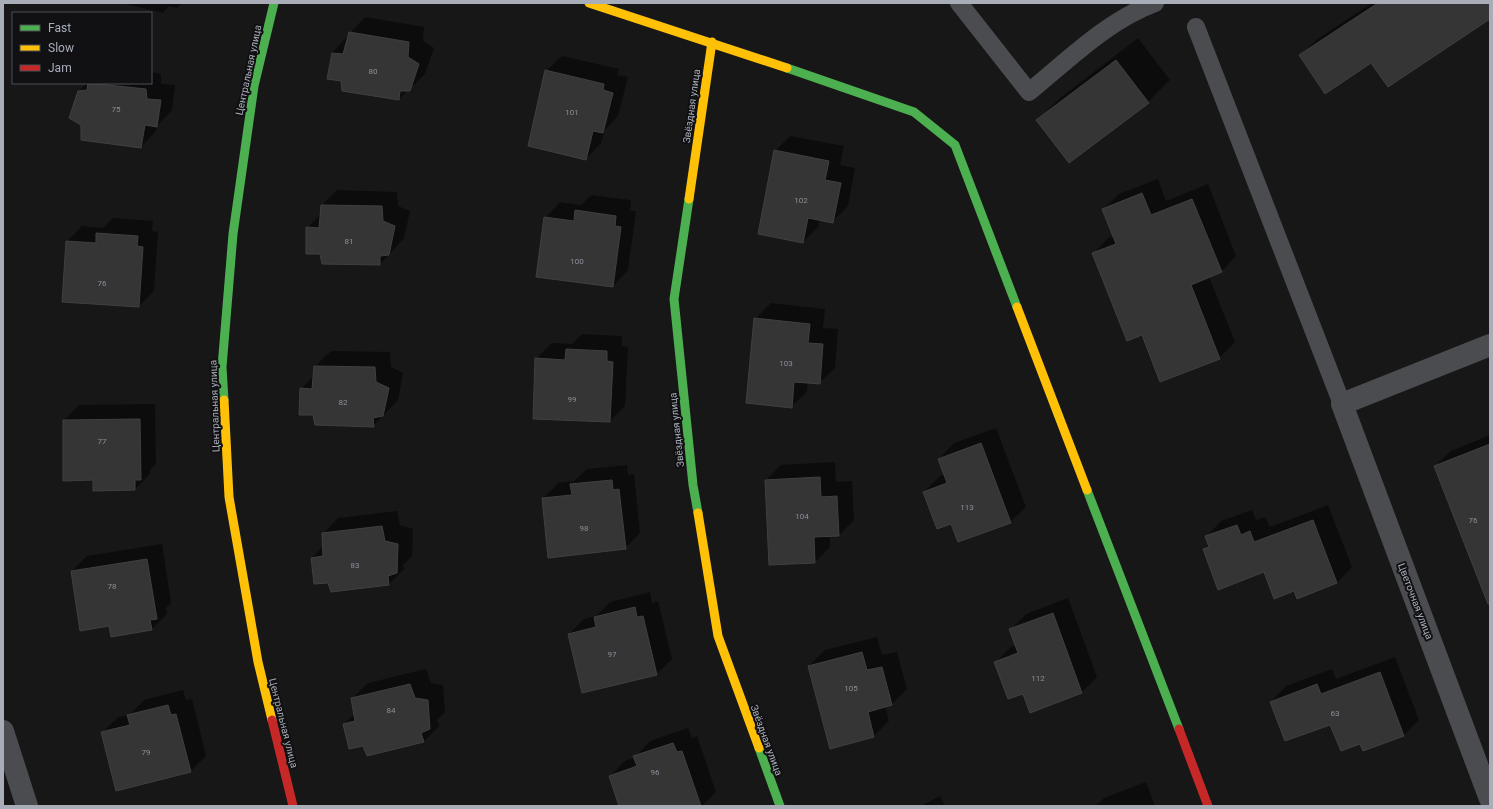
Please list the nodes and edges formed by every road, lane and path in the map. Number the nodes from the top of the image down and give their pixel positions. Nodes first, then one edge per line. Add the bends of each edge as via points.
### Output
1 (274, 3) edge
2 (589, 3) edge
3 (959, 3) edge
4 (1155, 3) edge
5 (1196, 27) dead end
6 (712, 42) junction
7 (1490, 345) edge
8 (1342, 404) junction
9 (3, 731) edge
10 (1490, 799) edge
11 (27, 806) edge
12 (293, 806) edge
13 (780, 806) edge
14 (1208, 806) edge

1 - 12 street, Центральная улица via 254,86 235,218 222,367 229,497 258,662
2 - 6 street
3 - 4 lane via 1028,92 1117,21
5 - 8 lane
6 - 13 street, Звёздная улица via 674,299 693,485 718,636
6 - 14 street via 914,112 955,145
7 - 8 street
8 - 10 street, Цветочная улица
9 - 11 street

